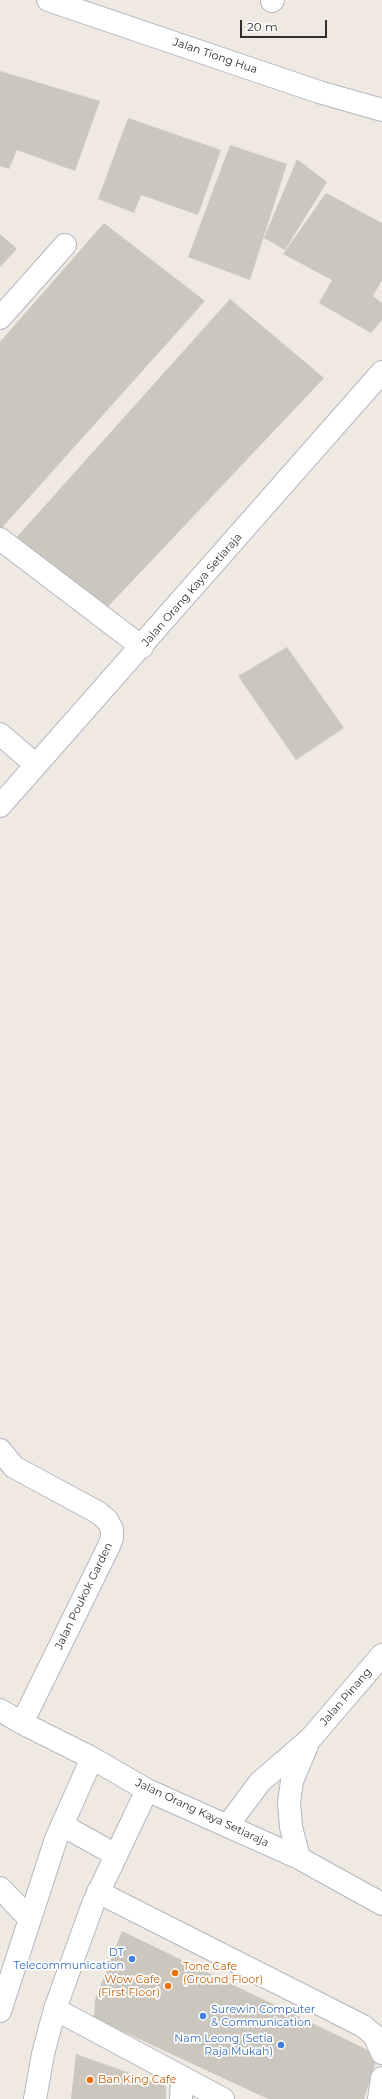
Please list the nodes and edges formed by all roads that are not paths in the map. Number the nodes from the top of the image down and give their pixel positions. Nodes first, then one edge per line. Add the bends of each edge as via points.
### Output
1 (48, 0) edge
2 (382, 110) edge
3 (65, 245) dead end
4 (0, 318) edge
5 (382, 372) edge
6 (0, 539) edge
7 (142, 647) junction
8 (0, 734) edge
9 (36, 765) junction
10 (0, 806) edge
11 (0, 1450) edge
12 (382, 1655) edge
13 (0, 1710) edge
14 (22, 1723) junction
15 (311, 1738) junction
16 (92, 1758) junction
17 (148, 1790) junction
18 (62, 1824) junction
19 (228, 1824) junction
20 (116, 1855) junction
21 (299, 1858) junction
22 (0, 1888) edge
23 (98, 1892) junction
24 (382, 1904) edge
25 (29, 1918) junction
26 (55, 2009) junction
27 (0, 2011) edge
28 (382, 2053) edge
29 (382, 2078) edge
30 (182, 2089) edge
31 (35, 2099) edge
32 (223, 2099) edge
33 (379, 2099) edge

1 - 2 street, Jalan Tiong Hua via 319,92
3 - 4 street
5 - 7 street, Jalan Orang Kaya Setiaraja
6 - 7 street
7 - 9 street, Jalan Orang Kaya Setiaraja
8 - 9 street
9 - 10 street, Jalan Orang Kaya Setiaraja
11 - 14 street, Jalan Poukok Garden via 14,1467 99,1512 112,1529 108,1548
12 - 15 street, Jalan Pinang
13 - 14 street, Jalan Orang Kaya Setiaraja
14 - 16 street, Jalan Orang Kaya Setiaraja
15 - 19 street, Jalan Pinang via 265,1777
15 - 21 street, Jalan Pinang via 292,1781 289,1802 291,1827
16 - 17 street, Jalan Orang Kaya Setiaraja
16 - 18 street
17 - 19 street, Jalan Orang Kaya Setiaraja
17 - 20 street
18 - 20 street
18 - 25 street
19 - 21 street, Jalan Orang Kaya Setiaraja
20 - 23 street
21 - 24 street, Jalan Orang Kaya Setiaraja
22 - 25 street
23 - 26 street
23 - 28 street via 363,2026 374,2035
25 - 27 street
26 - 30 street
26 - 31 street
29 - 33 street
30 - 32 street

